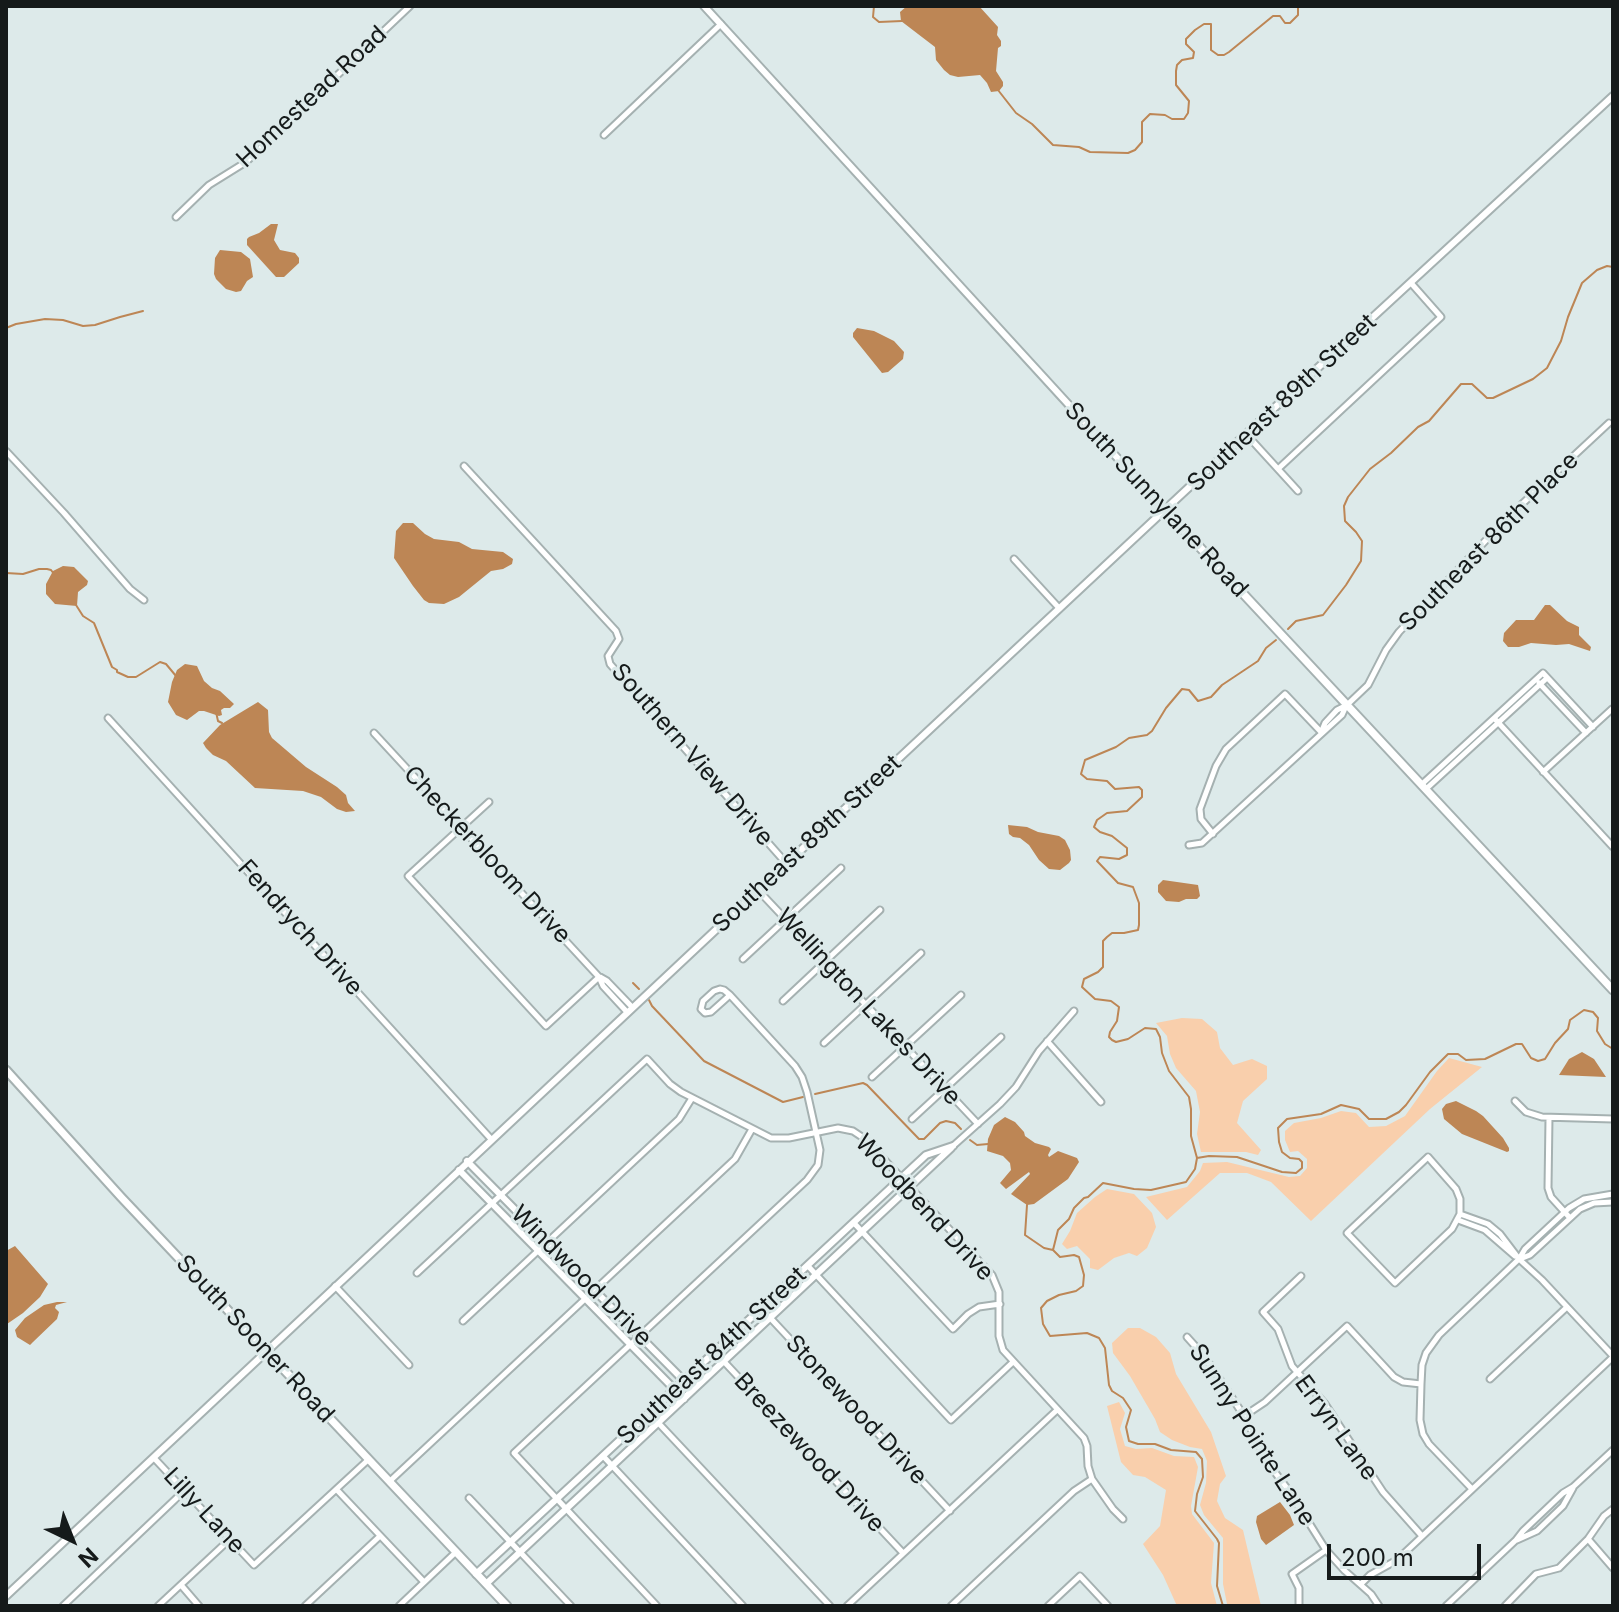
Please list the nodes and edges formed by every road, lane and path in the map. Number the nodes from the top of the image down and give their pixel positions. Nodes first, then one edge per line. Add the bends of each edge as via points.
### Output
1 (410, 6) edge
2 (704, 6) edge
3 (721, 24) junction
4 (1613, 96) edge
5 (604, 135) dead end
6 (176, 217) dead end
7 (1411, 283) junction
8 (1609, 423) dead end
9 (1246, 434) junction
10 (6, 451) edge
11 (464, 466) dead end
12 (1278, 469) junction
13 (1298, 491) dead end
14 (1166, 511) junction
15 (1014, 559) dead end
16 (144, 600) dead end
17 (1059, 608) junction
18 (1538, 682) junction
19 (1347, 705) junction
20 (1612, 709) edge
21 (108, 718) dead end
22 (1496, 720) junction
23 (1593, 727) junction
24 (374, 733) dead end
25 (1321, 733) junction
26 (1586, 733) junction
27 (1543, 772) junction
28 (1423, 788) junction
29 (489, 802) dead end
30 (462, 827) junction
31 (1213, 834) junction
32 (1189, 845) dead end
33 (1613, 847) edge
34 (786, 863) junction
35 (841, 868) dead end
36 (758, 890) junction
37 (880, 910) dead end
38 (786, 920) junction
39 (921, 953) dead end
40 (743, 959) dead end
41 (826, 963) junction
42 (599, 977) junction
43 (1613, 990) edge
44 (730, 995) junction
45 (961, 995) dead end
46 (783, 1001) dead end
47 (865, 1005) junction
48 (630, 1010) junction
49 (1074, 1011) dead end
50 (1001, 1037) dead end
51 (1047, 1041) junction
52 (824, 1043) dead end
53 (905, 1047) junction
54 (6, 1070) edge
55 (872, 1077) dead end
56 (944, 1089) junction
57 (692, 1098) junction
58 (1515, 1101) dead end
59 (1101, 1102) dead end
60 (1549, 1118) junction
61 (912, 1119) dead end
62 (1613, 1119) edge
63 (978, 1124) junction
64 (752, 1129) junction
65 (816, 1133) junction
66 (491, 1139) junction
67 (953, 1146) junction
68 (467, 1161) junction
69 (459, 1170) junction
70 (901, 1179) junction
71 (910, 1188) junction
72 (1613, 1194) edge
73 (501, 1195) junction
74 (1613, 1202) edge
75 (492, 1204) junction
76 (1564, 1213) junction
77 (1459, 1217) junction
78 (1570, 1218) junction
79 (854, 1223) junction
80 (863, 1232) junction
81 (548, 1243) junction
82 (539, 1252) junction
83 (1519, 1259) junction
84 (808, 1266) junction
85 (417, 1273) dead end
86 (817, 1275) junction
87 (1301, 1276) dead end
88 (335, 1286) junction
89 (595, 1290) junction
90 (585, 1299) junction
91 (1000, 1304) junction
92 (1567, 1307) junction
93 (762, 1309) junction
94 (770, 1319) junction
95 (463, 1321) dead end
96 (640, 1336) junction
97 (1187, 1337) dead end
98 (631, 1345) junction
99 (267, 1351) junction
100 (715, 1352) junction
101 (1613, 1356) edge
102 (724, 1362) junction
103 (1013, 1362) junction
104 (409, 1365) dead end
105 (1297, 1372) junction
106 (1490, 1379) dead end
107 (685, 1381) junction
108 (1421, 1384) junction
109 (675, 1390) junction
110 (693, 1390) junction
111 (684, 1399) junction
112 (1057, 1410) junction
113 (650, 1414) junction
114 (1244, 1416) junction
115 (659, 1423) junction
116 (1613, 1450) edge
117 (604, 1457) junction
118 (154, 1458) junction
119 (369, 1459) junction
120 (613, 1466) junction
121 (1092, 1479) junction
122 (390, 1481) junction
123 (1472, 1489) junction
124 (337, 1490) junction
125 (184, 1491) junction
126 (469, 1498) dead end
127 (557, 1499) junction
128 (566, 1508) junction
129 (1613, 1509) edge
130 (950, 1511) junction
131 (1123, 1519) dead end
132 (380, 1536) junction
133 (1422, 1536) junction
134 (230, 1539) junction
135 (1588, 1539) junction
136 (511, 1542) junction
137 (1326, 1550) junction
138 (456, 1552) junction
139 (520, 1552) junction
140 (903, 1554) junction
141 (1613, 1568) edge
142 (476, 1574) junction
143 (424, 1582) junction
144 (486, 1584) junction
145 (1361, 1584) junction
146 (181, 1585) junction
147 (6, 1596) edge
148 (63, 1606) edge
149 (158, 1606) edge
150 (199, 1606) edge
151 (305, 1606) edge
152 (399, 1606) edge
153 (507, 1606) edge
154 (571, 1606) edge
155 (657, 1606) edge
156 (743, 1606) edge
157 (830, 1606) edge
158 (847, 1606) edge
159 (951, 1606) edge
160 (1048, 1606) edge
161 (1108, 1606) edge
162 (1299, 1606) edge
163 (1379, 1606) edge
164 (1446, 1606) edge
165 (1505, 1606) edge

1 - 6 street, Homestead Road via 246,162 209,185
2 - 3 street, South Sunnylane Road
3 - 5 street
3 - 14 street, South Sunnylane Road
4 - 7 street, Southeast 89th Street
7 - 9 street, Southeast 89th Street
7 - 12 street via 1441,317
8 - 19 street, Southeast 86th Place via 1507,518 1399,632 1368,685
9 - 12 street
9 - 14 street, Southeast 89th Street
10 - 16 street
11 - 34 street, Southern View Drive via 616,631 619,639 608,656 610,664
12 - 13 street
14 - 17 street, Southeast 89th Street
14 - 19 main road, South Sunnylane Road
15 - 17 street
17 - 34 street, Southeast 89th Street
18 - 22 street
18 - 23 street via 1545,675
18 - 26 street
19 - 25 street, Southeast 86th Place
19 - 28 main road, South Sunnylane Road
20 - 23 street
21 - 66 street, Fendrych Drive
22 - 27 street
22 - 28 street
23 - 26 street
24 - 30 street, Checkerbloom Drive
25 - 31 street, Southeast 86th Place
25 - 31 street via 1285,694 1226,749 1200,809
26 - 27 street
27 - 33 street
28 - 43 main road, South Sunnylane Road
29 - 30 street
30 - 42 street, Checkerbloom Drive
30 - 42 street via 408,876 546,1026
31 - 32 street, Southeast 86th Place
34 - 36 street, Southeast 89th Street
35 - 38 street
36 - 38 street, Wellington Lakes Drive
36 - 48 street, Southeast 89th Street
37 - 41 street
38 - 40 street
38 - 41 street, Wellington Lakes Drive
39 - 47 street
41 - 46 street
41 - 47 street, Wellington Lakes Drive
42 - 48 street, Checkerbloom Drive
44 - 44 street via 717,989 701,1009 708,1013
44 - 65 street via 799,1072
45 - 53 street
47 - 52 street
47 - 53 street, Wellington Lakes Drive
48 - 66 street, Southeast 89th Street
49 - 51 street, Southeast 84th Street
50 - 56 street
51 - 59 street
51 - 63 street, Southeast 84th Street via 1016,1087
53 - 55 street
53 - 56 street, Wellington Lakes Drive
54 - 99 main road, South Sooner Road
56 - 61 street
56 - 63 street, Wellington Lakes Drive
57 - 64 street, Woodbend Drive
57 - 73 street, Woodbend Drive via 647,1059
57 - 81 street via 679,1119
58 - 60 street via 1526,1112
60 - 62 street
60 - 76 street via 1548,1188
63 - 67 street, Southeast 84th Street
64 - 65 street, Woodbend Drive via 776,1139
64 - 89 street via 739,1155
65 - 70 street, Woodbend Drive via 844,1128 857,1133
65 - 96 street via 820,1155 813,1173
66 - 68 street, Southeast 89th Street
67 - 70 street, Southeast 84th Street via 926,1155
67 - 71 street, Southeast 84th Street
68 - 69 street, Southeast 89th Street
68 - 73 street, Windwood Drive
69 - 75 street, Windwood Drive
69 - 88 street, Southeast 89th Street
70 - 71 street, Woodbend Drive
70 - 79 street, Southeast 84th Street
71 - 80 street, Southeast 84th Street
71 - 91 street, Woodbend Drive via 992,1275
72 - 76 street via 1584,1199
73 - 75 street
73 - 81 street, Windwood Drive
74 - 78 street via 1587,1206
75 - 82 street, Windwood Drive
75 - 85 street
76 - 78 street
76 - 83 street
77 - 77 street via 1395,1283 1347,1233 1428,1157 1456,1189
77 - 83 street via 1485,1230
78 - 83 street
79 - 80 street
79 - 84 street, Southeast 84th Street
80 - 86 street, Southeast 84th Street
80 - 91 street via 953,1329 973,1310
81 - 82 street
81 - 89 street, Windwood Drive
82 - 90 street, Windwood Drive
82 - 95 street
83 - 92 street
83 - 108 street via 1434,1341 1424,1360
84 - 86 street
84 - 93 street, Southeast 84th Street
86 - 94 street, Southeast 84th Street
86 - 103 street via 951,1420
87 - 105 street, Erryn Lane via 1263,1312 1278,1329
88 - 99 street, Southeast 89th Street
88 - 104 street
89 - 90 street
89 - 96 street, Windwood Drive
90 - 98 street, Windwood Drive
90 - 122 street
91 - 103 street, Woodbend Drive via 1000,1341
92 - 101 street
92 - 106 street
93 - 94 street, Stonewood Drive
93 - 100 street, Southeast 84th Street
94 - 102 street, Southeast 84th Street
94 - 130 street, Stonewood Drive
96 - 98 street
96 - 107 street, Windwood Drive
97 - 114 street, Sunny Pointe Lane
98 - 109 street, Windwood Drive
98 - 127 street via 514,1453
99 - 118 street, Southeast 89th Street
99 - 119 main road, South Sooner Road
100 - 102 street, Breezewood Drive
100 - 107 street, Southeast 84th Street
101 - 123 street
102 - 110 street, Southeast 84th Street
102 - 140 street, Breezewood Drive
103 - 112 street, Woodbend Drive
105 - 108 street via 1347,1326 1394,1377
105 - 114 street
105 - 133 street, Erryn Lane via 1330,1411 1383,1492
107 - 109 street, Southeast 84th Street
107 - 110 street, Windwood Drive
108 - 123 street via 1426,1439
109 - 111 street, Windwood Drive
109 - 113 street, Southeast 84th Street
110 - 111 street, Southeast 84th Street
111 - 115 street, Southeast 84th Street
112 - 121 street, Woodbend Drive via 1086,1442
112 - 130 street
113 - 115 street
113 - 117 street, Southeast 84th Street
114 - 137 street, Sunny Pointe Lane via 1265,1459
115 - 120 street, Southeast 84th Street
115 - 157 street
116 - 164 street via 1537,1531 1516,1540
117 - 120 street
117 - 127 street, Southeast 84th Street
118 - 125 street, Lilly Lane
118 - 147 street, Southeast 89th Street
119 - 122 main road, South Sooner Road
119 - 124 street
120 - 128 street, Southeast 84th Street
120 - 156 street
121 - 131 street, Woodbend Drive
121 - 159 street
122 - 138 main road, South Sooner Road
123 - 133 street
124 - 132 street
124 - 134 street, Lilly Lane via 254,1565
125 - 134 street, Lilly Lane
125 - 148 street
126 - 136 street
127 - 128 street
127 - 136 street, Southeast 84th Street
128 - 139 street, Southeast 84th Street
128 - 155 street
129 - 135 street
130 - 140 street
132 - 143 street
132 - 151 street
133 - 145 street
134 - 146 street
135 - 141 street
135 - 165 street via 1559,1568 1536,1574
136 - 139 street
136 - 142 street, Southeast 84th Street
137 - 145 street, Sunny Pointe Lane
137 - 162 street via 1292,1574
138 - 142 main road, South Sooner Road
138 - 143 street
139 - 144 street, Southeast 84th Street
139 - 154 street
140 - 158 street
142 - 144 main road, South Sooner Road
143 - 152 street
144 - 153 main road, South Sooner Road
145 - 163 street, Sunny Pointe Lane
146 - 149 street
146 - 150 street
160 - 161 street via 1080,1576

